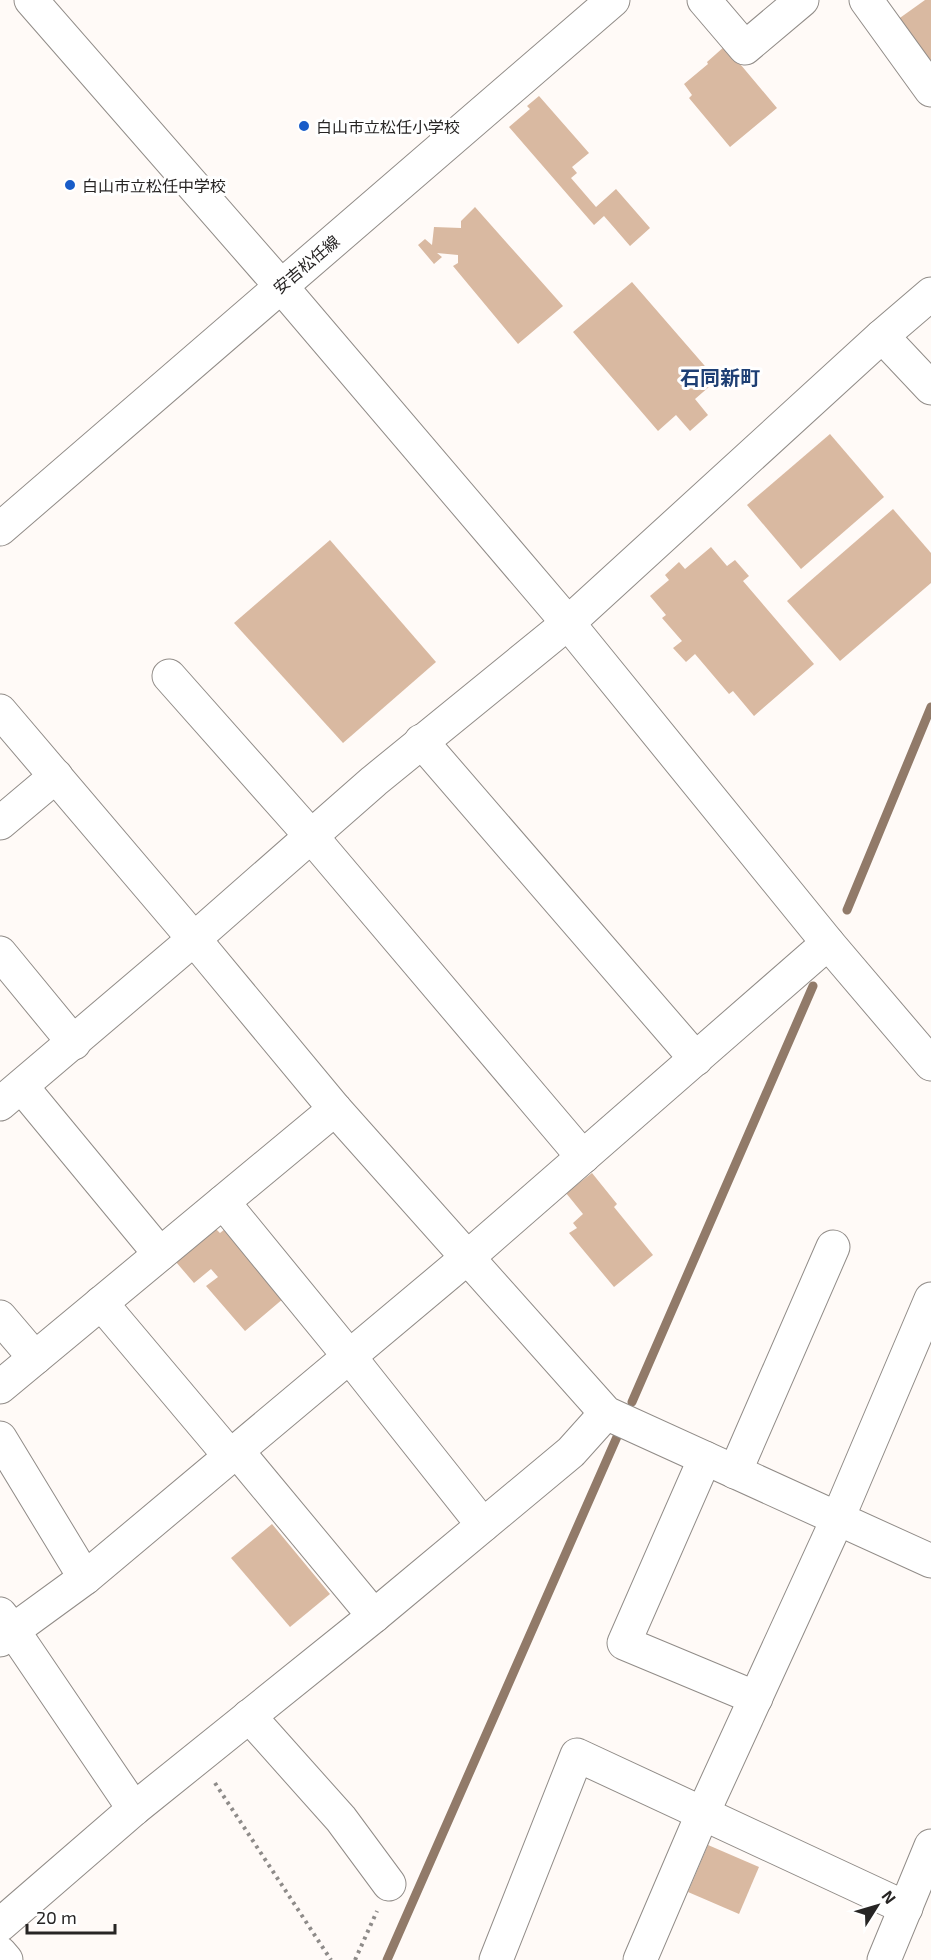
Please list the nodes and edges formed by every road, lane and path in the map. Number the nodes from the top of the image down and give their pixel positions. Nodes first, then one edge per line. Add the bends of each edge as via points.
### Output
1 (31, 0) edge
2 (613, 0) edge
3 (704, 0) edge
4 (802, 0) edge
5 (866, 0) edge
6 (931, 90) edge
7 (280, 285) junction
8 (931, 294) edge
9 (882, 336) junction
10 (931, 388) edge
11 (0, 529) edge
12 (568, 623) junction
13 (169, 676) dead end
14 (0, 711) edge
15 (421, 741) junction
16 (56, 776) junction
17 (0, 823) edge
18 (311, 836) junction
19 (194, 939) junction
20 (828, 943) junction
21 (0, 953) edge
22 (74, 1043) junction
23 (696, 1059) junction
24 (931, 1064) edge
25 (11, 1096) edge
26 (335, 1109) junction
27 (583, 1157) junction
28 (224, 1202) junction
29 (833, 1247) dead end
30 (160, 1254) junction
31 (468, 1257) junction
32 (931, 1299) edge
33 (101, 1303) junction
34 (0, 1317) edge
35 (349, 1356) junction
36 (35, 1358) junction
37 (0, 1387) edge
38 (606, 1413) junction
39 (0, 1438) edge
40 (233, 1454) junction
41 (705, 1458) junction
42 (735, 1472) junction
43 (838, 1518) junction
44 (483, 1525) junction
45 (931, 1561) edge
46 (85, 1578) junction
47 (374, 1616) junction
48 (4, 1628) edge
49 (756, 1698) junction
50 (249, 1716) junction
51 (198, 1758) junction
52 (134, 1809) junction
53 (702, 1815) junction
54 (931, 1846) edge
55 (389, 1884) joint
56 (906, 1908) junction
57 (0, 1926) edge
58 (0, 1953) edge
59 (642, 1956) edge
60 (6, 1960) edge
61 (331, 1960) edge
62 (355, 1960) edge
63 (496, 1960) edge
64 (611, 1960) edge
65 (884, 1960) edge

1 - 7 street
2 - 7 street, 安吉松任線
3 - 4 street via 745,48
5 - 6 street
7 - 11 street, 安吉松任線
7 - 12 street
8 - 9 street
9 - 10 street
9 - 12 street
12 - 15 street
12 - 20 street
13 - 18 street
14 - 16 street
15 - 18 street
15 - 23 street
16 - 17 street
16 - 19 street
18 - 19 street
18 - 27 street
19 - 22 street
19 - 26 street
20 - 23 street
20 - 24 street
21 - 22 street
22 - 25 street
23 - 27 street
25 - 30 street
26 - 28 street
26 - 31 street
27 - 31 street
28 - 30 street
28 - 35 street
29 - 42 street
30 - 33 street
31 - 35 street
31 - 38 street
32 - 43 street
33 - 36 street
33 - 40 street
34 - 36 street
35 - 40 street
35 - 44 street
36 - 37 street
38 - 41 street
38 - 44 street via 571,1452
39 - 46 street
40 - 46 street
40 - 47 street
41 - 42 street
41 - 49 street via 624,1642
42 - 43 street
43 - 45 street
43 - 49 street
44 - 47 street
46 - 48 street
47 - 50 street
48 - 52 street
49 - 53 street
50 - 51 street
50 - 55 street via 341,1819
51 - 52 street
51 - 61 path
52 - 57 street
53 - 56 street
53 - 59 street
53 - 63 street via 577,1755
54 - 56 street
55 - 62 path
56 - 65 street
58 - 60 street
59 - 64 street

